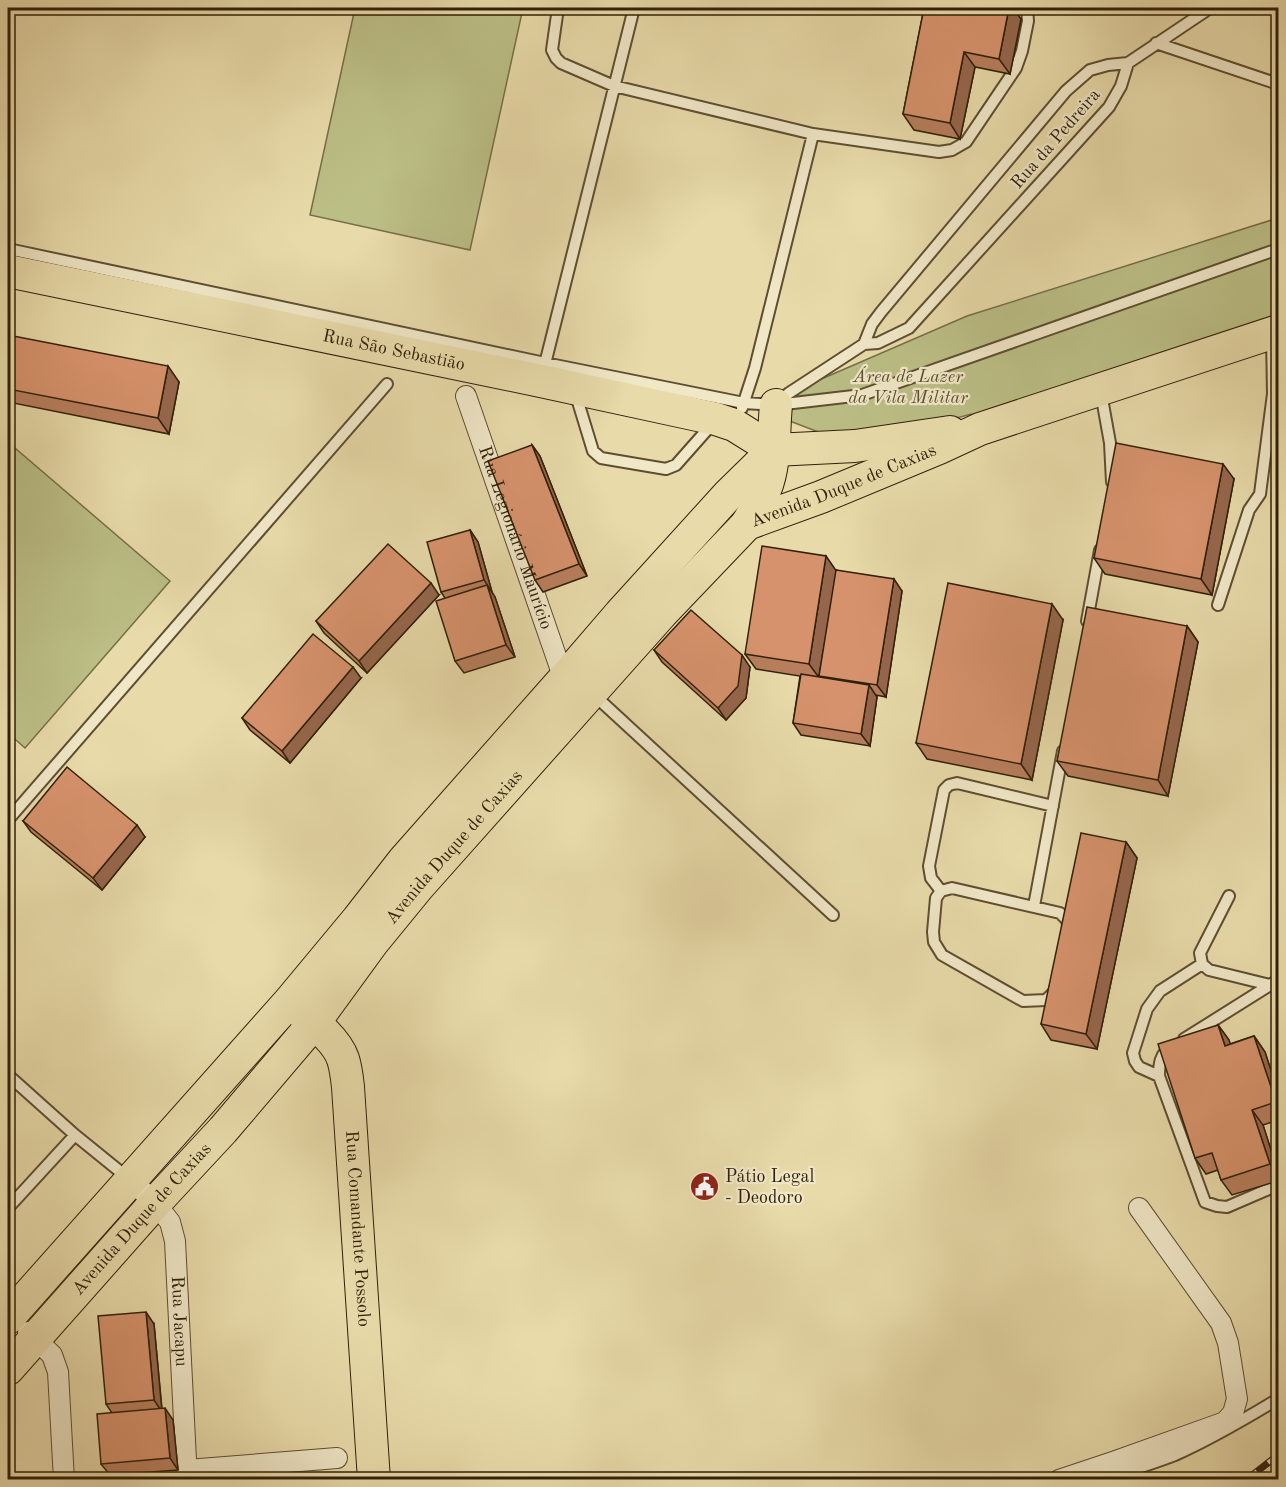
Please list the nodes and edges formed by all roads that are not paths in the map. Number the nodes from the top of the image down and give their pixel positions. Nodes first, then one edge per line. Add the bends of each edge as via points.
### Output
1 (558, 8) edge
2 (634, 8) edge
3 (1027, 8) edge
4 (1210, 8) edge
5 (1156, 43) junction
6 (1128, 63) junction
7 (1278, 84) edge
8 (614, 86) junction
9 (813, 134) junction
10 (8, 249) edge
11 (1278, 249) edge
12 (8, 271) edge
13 (1275, 332) edge
14 (864, 344) junction
15 (543, 372) junction
16 (387, 384) dead end
17 (574, 388) junction
18 (1100, 390) junction
19 (466, 396) dead end
20 (776, 405) junction
21 (732, 416) junction
22 (980, 429) junction
23 (774, 450) junction
24 (1111, 489) edge
25 (747, 524) junction
26 (1103, 536) edge
27 (1218, 605) dead end
28 (1085, 630) edge
29 (578, 686) junction
30 (1066, 735) edge
31 (1053, 806) junction
32 (8, 820) edge
33 (941, 891) junction
34 (1229, 896) dead end
35 (1034, 906) junction
36 (833, 915) dead end
37 (1202, 964) junction
38 (1274, 982) edge
39 (289, 1002) junction
40 (314, 1023) junction
41 (8, 1075) edge
42 (1159, 1076) junction
43 (75, 1135) junction
44 (130, 1179) junction
45 (1278, 1185) edge
46 (155, 1203) junction
47 (8, 1208) edge
48 (1139, 1208) dead end
49 (8, 1317) edge
50 (36, 1338) junction
51 (8, 1370) edge
52 (1278, 1399) edge
53 (337, 1458) dead end
54 (187, 1475) edge
55 (64, 1479) edge
56 (374, 1479) edge
57 (1059, 1479) edge
58 (1104, 1479) edge

1 - 8 lane via 552,50 556,58
2 - 8 lane
3 - 9 lane via 1028,21 1016,68 966,142 939,152
4 - 5 lane
5 - 6 lane
5 - 7 lane
6 - 14 lane, Rua da Pedreira via 1109,107 909,328 878,343
6 - 14 lane, Rua da Pedreira via 1090,70 1066,91 881,312
8 - 9 lane
8 - 15 lane
9 - 21 lane via 758,357
10 - 15 lane, Rua São Sebastião
11 - 20 lane, Rua São Sebastião via 862,395
12 - 15 main road, Rua São Sebastião
13 - 18 main road, Avenida Duque de Caxias
13 - 27 lane via 1273,394 1260,494 1250,510
14 - 20 lane, Rua da Pedreira
15 - 17 main road, Rua São Sebastião
15 - 21 lane, Rua São Sebastião
16 - 32 lane
17 - 21 main road, Rua São Sebastião
17 - 21 lane via 593,451 601,458 666,469 676,465
18 - 22 main road, Avenida Duque de Caxias
18 - 24 lane via 1110,442
19 - 29 street, Rua Legionário Maurício
20 - 21 lane, Rua São Sebastião
20 - 23 main road
21 - 23 main road, Rua São Sebastião
22 - 23 main road, Avenida Duque de Caxias via 855,446
22 - 25 main road, Avenida Duque de Caxias
23 - 25 main road via 765,492
23 - 29 main road, Avenida Duque de Caxias via 620,614
25 - 29 main road, Avenida Duque de Caxias via 662,613
26 - 28 lane
29 - 36 lane
29 - 39 main road, Avenida Duque de Caxias via 405,860
29 - 40 main road, Avenida Duque de Caxias via 373,942
30 - 31 lane
31 - 33 lane via 957,783 949,785 944,790 929,866 931,878
31 - 35 lane
33 - 35 lane via 952,888
33 - 35 lane via 936,898 933,932 942,955 1023,1001 1046,1000 1054,992 1070,927 1060,913
34 - 37 lane via 1200,953
37 - 38 lane via 1209,970
37 - 42 lane via 1160,991 1148,1009 1133,1053 1139,1067
38 - 42 lane via 1166,1050 1159,1062
39 - 40 main road, Rua Comandante Possolo
39 - 44 main road, Avenida Duque de Caxias
40 - 46 main road, Avenida Duque de Caxias
40 - 56 main road, Rua Comandante Possolo via 339,1050 345,1066
41 - 43 lane
42 - 45 lane via 1205,1202 1227,1207
43 - 44 lane
43 - 47 lane
44 - 46 street, Rua Jacapu
44 - 49 main road, Avenida Duque de Caxias
46 - 50 main road, Avenida Duque de Caxias
46 - 54 street, Rua Jacapu via 170,1222 175,1241
48 - 57 street via 1221,1323 1237,1399 1233,1413 1225,1422
49 - 50 street
50 - 51 main road, Avenida Duque de Caxias
50 - 55 street via 52,1355 58,1372
52 - 58 lane via 1197,1445
53 - 54 street

